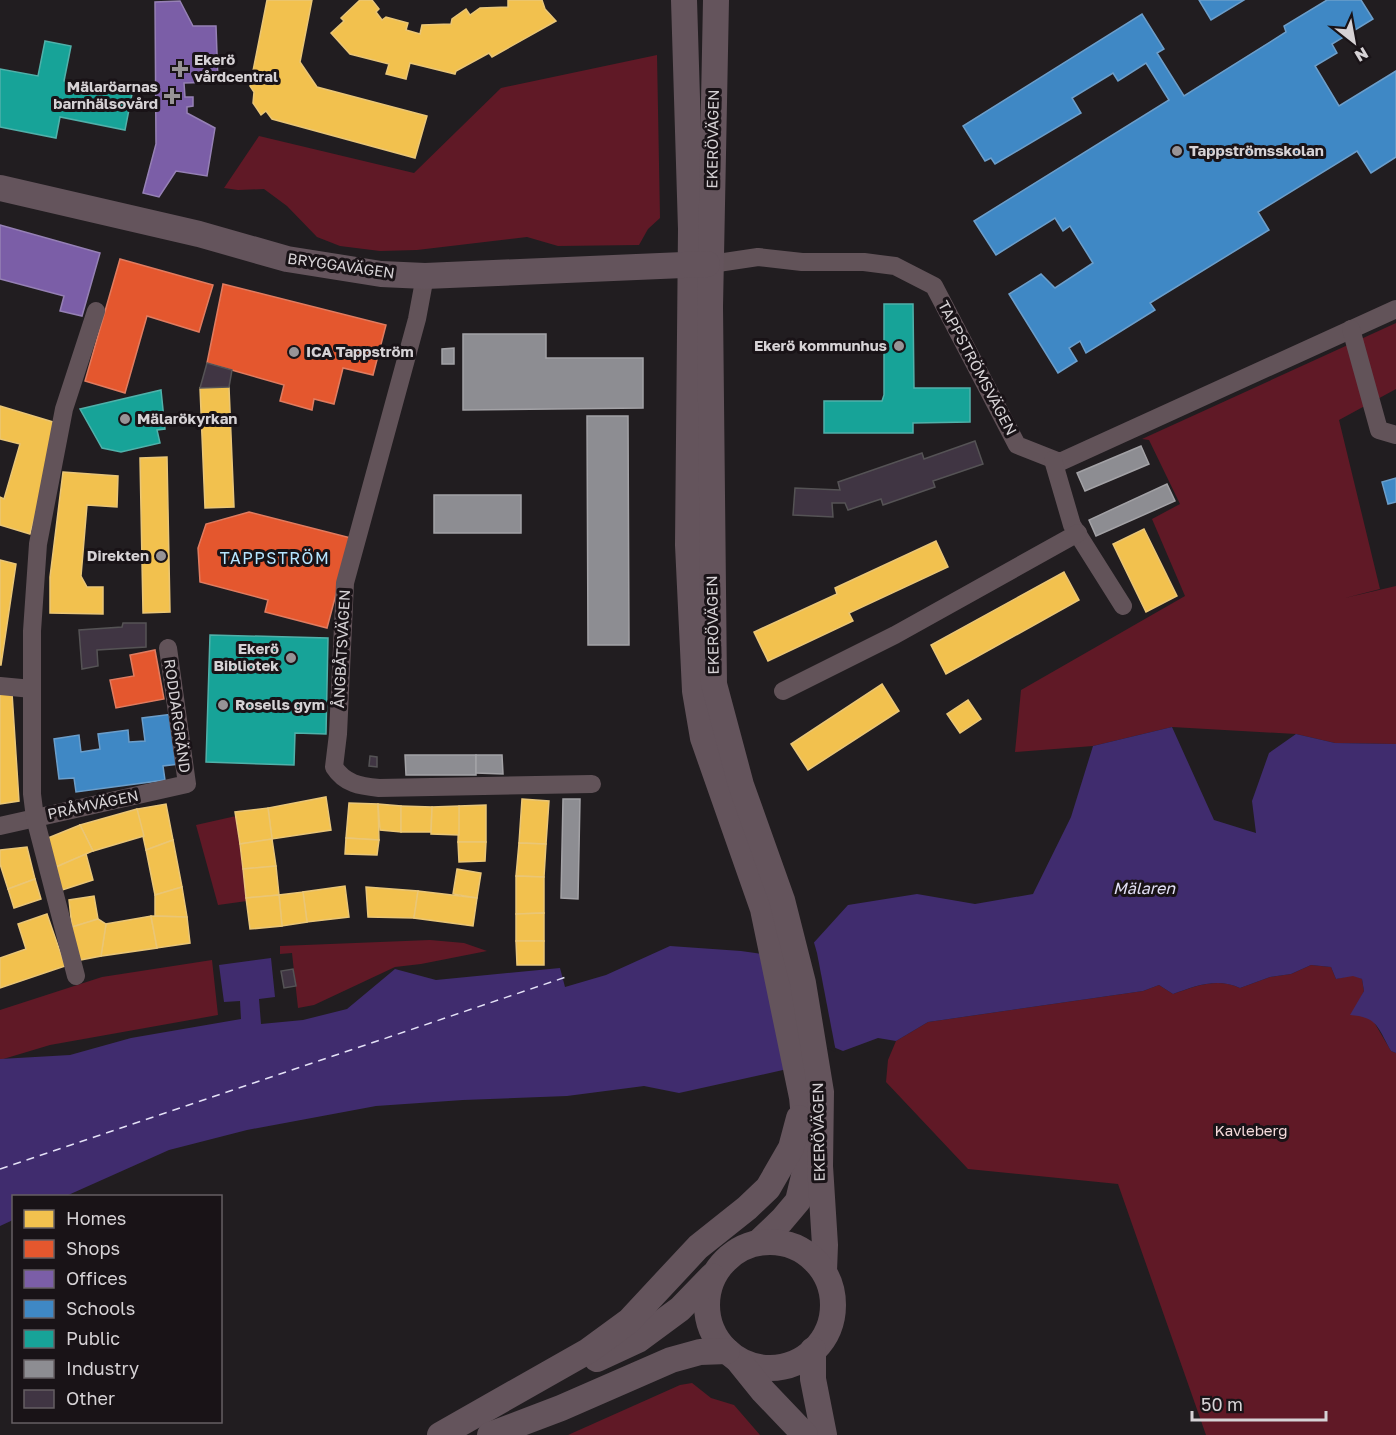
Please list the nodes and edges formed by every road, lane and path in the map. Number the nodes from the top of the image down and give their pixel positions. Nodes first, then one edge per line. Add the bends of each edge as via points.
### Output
1 (684, 0) edge
2 (716, 0) edge
3 (0, 188) edge
4 (701, 264) junction
5 (425, 276) junction
6 (1396, 309) edge
7 (96, 311) dead end
8 (1351, 329) junction
9 (1396, 435) edge
10 (1053, 460) junction
11 (1078, 533) junction
12 (1123, 606) dead end
13 (168, 648) dead end
14 (0, 686) edge
15 (32, 689) junction
16 (783, 691) dead end
17 (187, 784) joint
18 (592, 784) dead end
19 (35, 818) junction
20 (0, 826) edge
21 (76, 976) dead end
22 (809, 1097) junction
23 (759, 1242) junction
24 (824, 1271) junction
25 (713, 1276) junction
26 (813, 1350) junction
27 (732, 1356) junction
28 (441, 1435) edge
29 (490, 1435) edge
30 (805, 1435) edge
31 (824, 1435) edge

1 - 4 main road, EKERÖVÄGEN
2 - 4 main road, EKERÖVÄGEN
3 - 5 main road, BRYGGAVÄGEN via 199,234 287,259 381,274
4 - 5 main road, BRYGGAVÄGEN
4 - 10 street, TAPPSTRÖMSVÄGEN via 758,258 864,262 895,266 934,286 1017,445
4 - 22 main road, EKERÖVÄGEN via 688,545 695,691 703,738 734,795 784,910 803,983
5 - 18 street, ÅNGBÅTSVÄGEN via 417,319 345,583 334,767 340,776 357,786 379,788
6 - 8 street
7 - 15 street via 78,350 38,544
8 - 9 street via 1379,430
8 - 10 street via 1060,462
10 - 11 street via 1072,525
11 - 12 street
11 - 16 street via 895,635
13 - 17 street, RODDARGRÄND
14 - 15 street
15 - 19 street
17 - 19 street, PRÅMVÄGEN
19 - 20 street, PRÅMVÄGEN
19 - 21 street
22 - 23 main road, EKERÖVÄGEN via 808,1159 798,1201
22 - 24 main road, EKERÖVÄGEN via 820,1166
22 - 28 main road, EKERÖVÄGEN via 791,1148 768,1188 698,1247 629,1321 588,1351
23 - 24 main road via 798,1248
23 - 25 main road via 729,1256
24 - 26 main road via 833,1311 827,1333
25 - 27 main road via 706,1299 707,1314 717,1338
25 - 28 main road, EKERÖVÄGEN via 680,1309 638,1340
26 - 27 main road via 788,1365 765,1368
26 - 31 main road via 813,1379
27 - 29 main road via 700,1352 671,1360
27 - 30 main road

